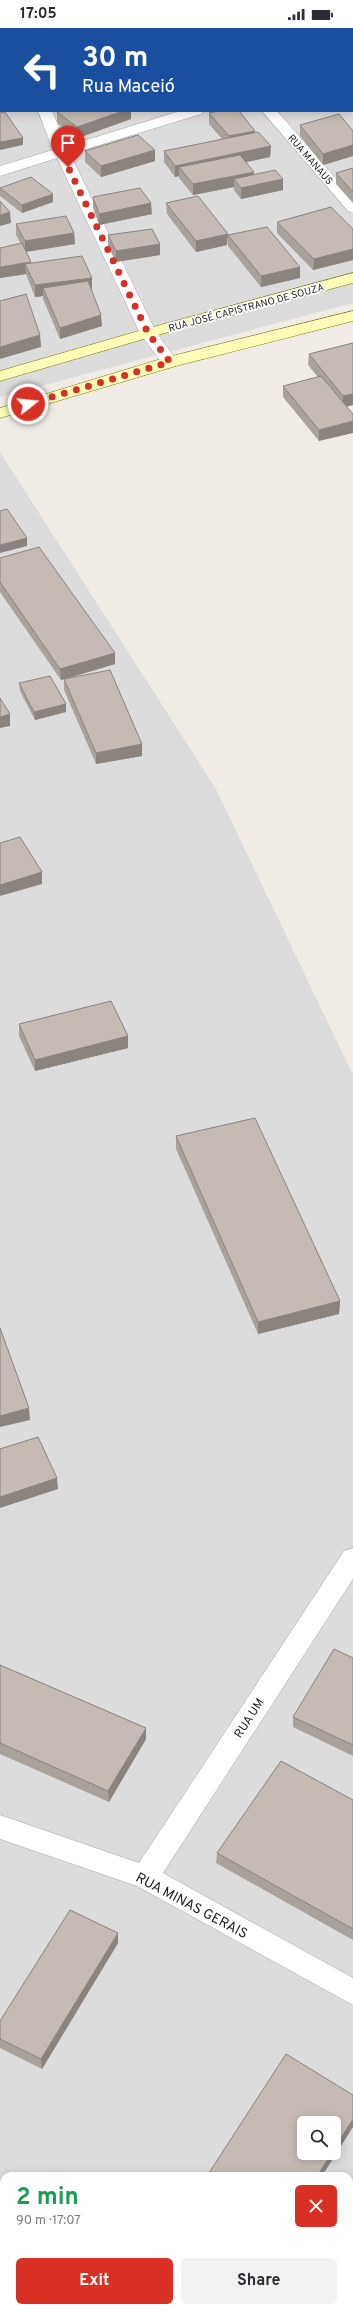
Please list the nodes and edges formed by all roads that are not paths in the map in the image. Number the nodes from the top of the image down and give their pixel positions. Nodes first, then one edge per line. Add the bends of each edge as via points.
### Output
1 (45, 112) edge
2 (193, 112) edge
3 (270, 112) edge
4 (62, 153) junction
5 (0, 171) edge
6 (353, 208) edge
7 (353, 278) edge
8 (353, 316) edge
9 (148, 333) junction
10 (170, 362) junction
11 (0, 376) edge
12 (0, 413) edge
13 (353, 1558) edge
14 (0, 1827) edge
15 (145, 1877) junction
16 (353, 1992) edge

1 - 4 street
2 - 4 street
3 - 6 street, RUA MANAUS
4 - 5 street
4 - 9 street
7 - 9 main road, RUA JOSÉ CAPISTRANO DE SOUZA
8 - 10 main road
9 - 10 street
9 - 11 main road, RUA JOSÉ CAPISTRANO DE SOUZA
10 - 12 main road
13 - 15 street, RUA UM
14 - 15 street, RUA MINAS GERAIS
15 - 16 street, RUA MINAS GERAIS

